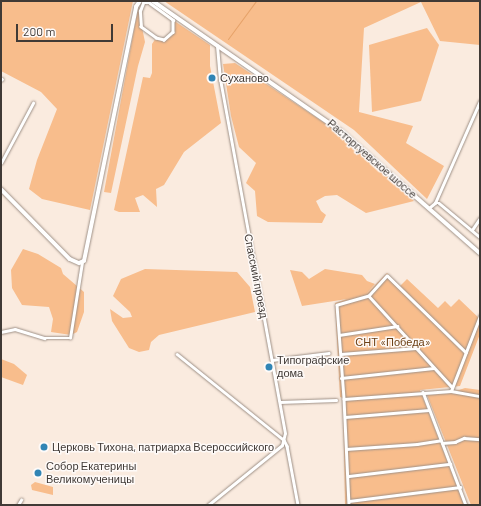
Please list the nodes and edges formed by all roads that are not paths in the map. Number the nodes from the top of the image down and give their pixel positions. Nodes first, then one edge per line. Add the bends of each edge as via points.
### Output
1 (153, 1) edge
2 (142, 2) edge
3 (217, 45) junction
4 (480, 101) edge
5 (33, 103) dead end
6 (1, 163) edge
7 (1, 189) edge
8 (435, 203) junction
9 (428, 208) junction
10 (480, 218) edge
11 (472, 230) junction
12 (480, 237) edge
13 (480, 253) edge
14 (82, 262) junction
15 (369, 296) junction
16 (480, 316) edge
17 (397, 326) junction
18 (1, 332) edge
19 (339, 335) junction
20 (416, 348) junction
21 (329, 353) dead end
22 (466, 353) junction
23 (177, 354) dead end
24 (341, 354) junction
25 (272, 360) junction
26 (433, 368) junction
27 (341, 378) junction
28 (452, 387) junction
29 (451, 391) junction
30 (423, 392) junction
31 (480, 396) edge
32 (343, 397) junction
33 (336, 400) dead end
34 (280, 402) junction
35 (429, 410) junction
36 (345, 418) junction
37 (480, 439) edge
38 (284, 440) junction
39 (441, 441) junction
40 (346, 449) junction
41 (450, 464) junction
42 (349, 476) junction
43 (460, 487) junction
44 (21, 500) dead end
45 (349, 501) junction
46 (18, 505) edge
47 (208, 505) edge
48 (298, 505) edge
49 (349, 505) edge
50 (466, 505) edge

1 - 3 main road, Расторгуевское шоссе
2 - 2 street via 150,3 173,20 172,32 164,40 156,38 141,27
2 - 14 main road via 136,7 89,246
3 - 9 main road, Расторгуевское шоссе via 341,131
3 - 25 street, Спасский проезд via 217,62
4 - 8 street
5 - 6 street
7 - 14 main road via 70,259
8 - 9 street
8 - 11 street via 439,203
9 - 13 main road, Расторгуевское шоссе
10 - 11 street
11 - 12 street
14 - 18 street via 70,338 45,338 15,329
15 - 17 street
15 - 19 street via 336,304
15 - 22 street via 387,276
16 - 22 street
17 - 19 street
17 - 20 street
19 - 24 street
20 - 24 street
20 - 26 street
21 - 25 street
22 - 28 street
23 - 38 street
24 - 27 street
25 - 34 street, Спасский проезд
26 - 27 street
26 - 28 street
27 - 32 street
28 - 29 street
29 - 30 street
29 - 31 street
30 - 32 street
30 - 35 street
32 - 36 street
33 - 34 street
34 - 38 street, Спасский проезд
35 - 36 street
35 - 39 street
36 - 40 street
37 - 39 street
38 - 47 street
38 - 48 street, Спасский проезд via 288,446
39 - 40 street
39 - 41 street
40 - 42 street
41 - 42 street
41 - 43 street
42 - 45 street
43 - 45 street
43 - 50 street
44 - 46 street
45 - 49 street

